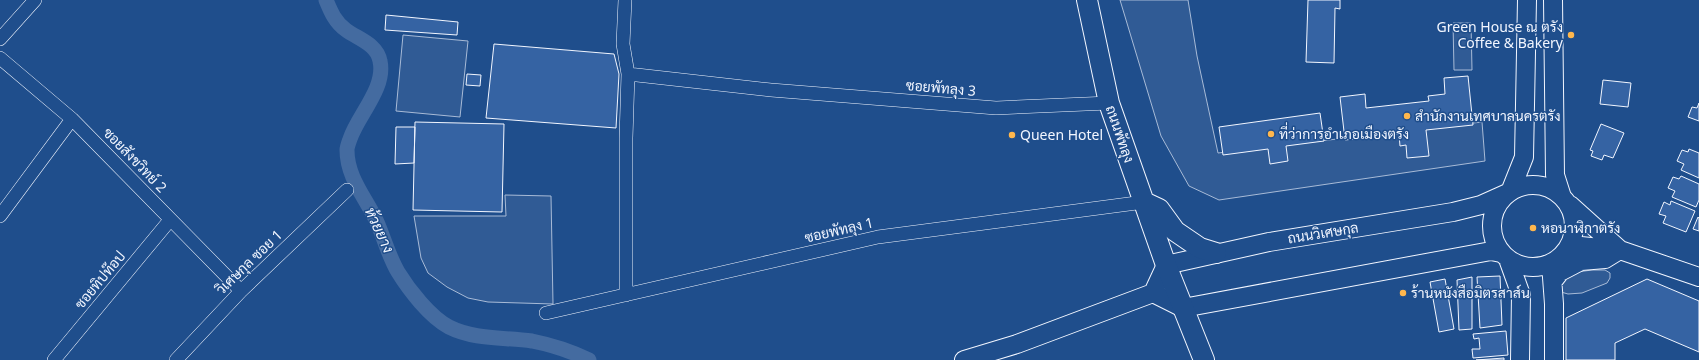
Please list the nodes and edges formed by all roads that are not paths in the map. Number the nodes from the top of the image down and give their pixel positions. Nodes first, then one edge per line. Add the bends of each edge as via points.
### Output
1 (35, 0) edge
2 (625, 0) edge
3 (1087, 0) edge
4 (1527, 0) edge
5 (1553, 0) edge
6 (0, 39) edge
7 (0, 58) edge
8 (628, 74) junction
9 (1109, 103) junction
10 (72, 118) junction
11 (347, 190) dead end
12 (1510, 192) junction
13 (1566, 201) junction
14 (1144, 202) junction
15 (0, 216) edge
16 (170, 220) junction
17 (1571, 245) junction
18 (1620, 250) junction
19 (1216, 253) junction
20 (1504, 256) junction
21 (1166, 265) junction
22 (1552, 272) junction
23 (1699, 277) edge
24 (241, 291) junction
25 (1152, 293) junction
26 (626, 295) junction
27 (1183, 308) junction
28 (546, 313) dead end
29 (54, 360) edge
30 (176, 360) edge
31 (964, 360) edge
32 (1204, 360) edge
33 (1520, 360) edge
34 (1554, 360) edge

1 - 6 street
2 - 8 street via 623,44
3 - 9 main road, ถนนพัทลุง
4 - 12 main road via 1524,157
5 - 13 main road via 1555,175
7 - 10 street, ซอยสังขวิทย์ 2
8 - 9 street, ซอยพัทลุง 3 via 771,90 996,108
8 - 26 street
9 - 14 main road, ถนนพัทลุง
10 - 15 street
10 - 16 street, ซอยสังขวิทย์ 2
11 - 24 street, วิเศษกุล ซอย 1
12 - 13 main road via 1522,186 1536,184 1549,187
12 - 19 main road, ถนนวิเศษกุล via 1481,205 1453,212
12 - 20 main road via 1500,202 1494,214 1492,228 1494,241
13 - 17 main road via 1574,218 1575,232
13 - 18 main road
14 - 19 main road via 1159,209 1175,231 1200,248
14 - 21 main road, ถนนพัทลุง
14 - 26 street, ซอยพัทลุง 1 via 878,237
16 - 24 street, ซอยสังขวิทย์ 2
16 - 29 street, ซอยทิปท๊อป
17 - 18 main road
17 - 22 main road
18 - 22 main road via 1605,259 1581,261 1560,272
18 - 23 main road
19 - 21 main road, ถนนวิเศษกุล
20 - 22 main road via 1524,267
20 - 27 main road via 1491,251
20 - 33 main road via 1521,296
21 - 25 main road
21 - 27 main road, ถนนพัทลุง
22 - 34 main road
24 - 30 street, วิเศษกุล ซอย 1
25 - 27 main road
25 - 31 main road via 1018,344
26 - 28 street, ซอยพัทลุง 1
27 - 32 main road, ถนนพัทลุง

